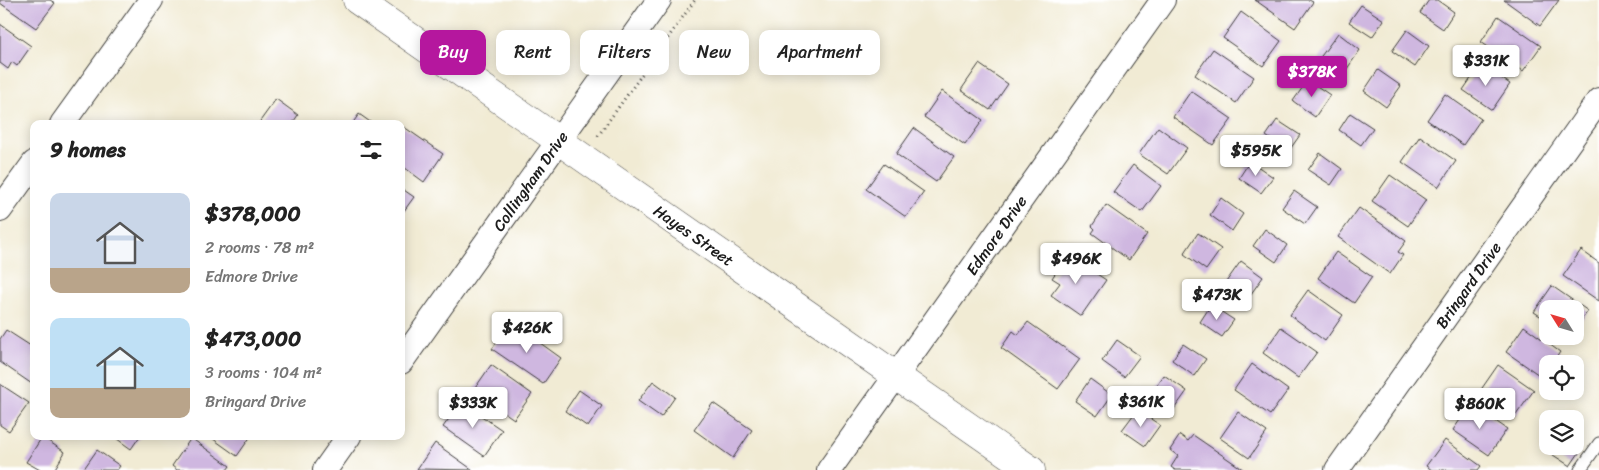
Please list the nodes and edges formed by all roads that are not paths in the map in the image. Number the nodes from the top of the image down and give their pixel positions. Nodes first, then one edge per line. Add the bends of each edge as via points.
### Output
1 (151, 0) edge
2 (357, 0) edge
3 (659, 0) edge
4 (1163, 0) edge
5 (1599, 100) edge
6 (65, 120) edge
7 (558, 141) junction
8 (30, 169) edge
9 (0, 210) edge
10 (405, 356) edge
11 (896, 376) junction
12 (345, 440) edge
13 (1599, 443) edge
14 (325, 470) edge
15 (830, 470) edge
16 (1031, 470) edge
17 (1337, 470) edge
18 (1580, 470) edge

1 - 6 street
2 - 7 street, Hayes Street
3 - 7 street, Collingham Drive
4 - 11 street, Edmore Drive
5 - 17 street, Bringard Drive
7 - 10 street, Collingham Drive
7 - 11 street, Hayes Street
8 - 9 street
11 - 15 street, Edmore Drive
11 - 16 street, Hayes Street
12 - 14 street
13 - 18 lane

